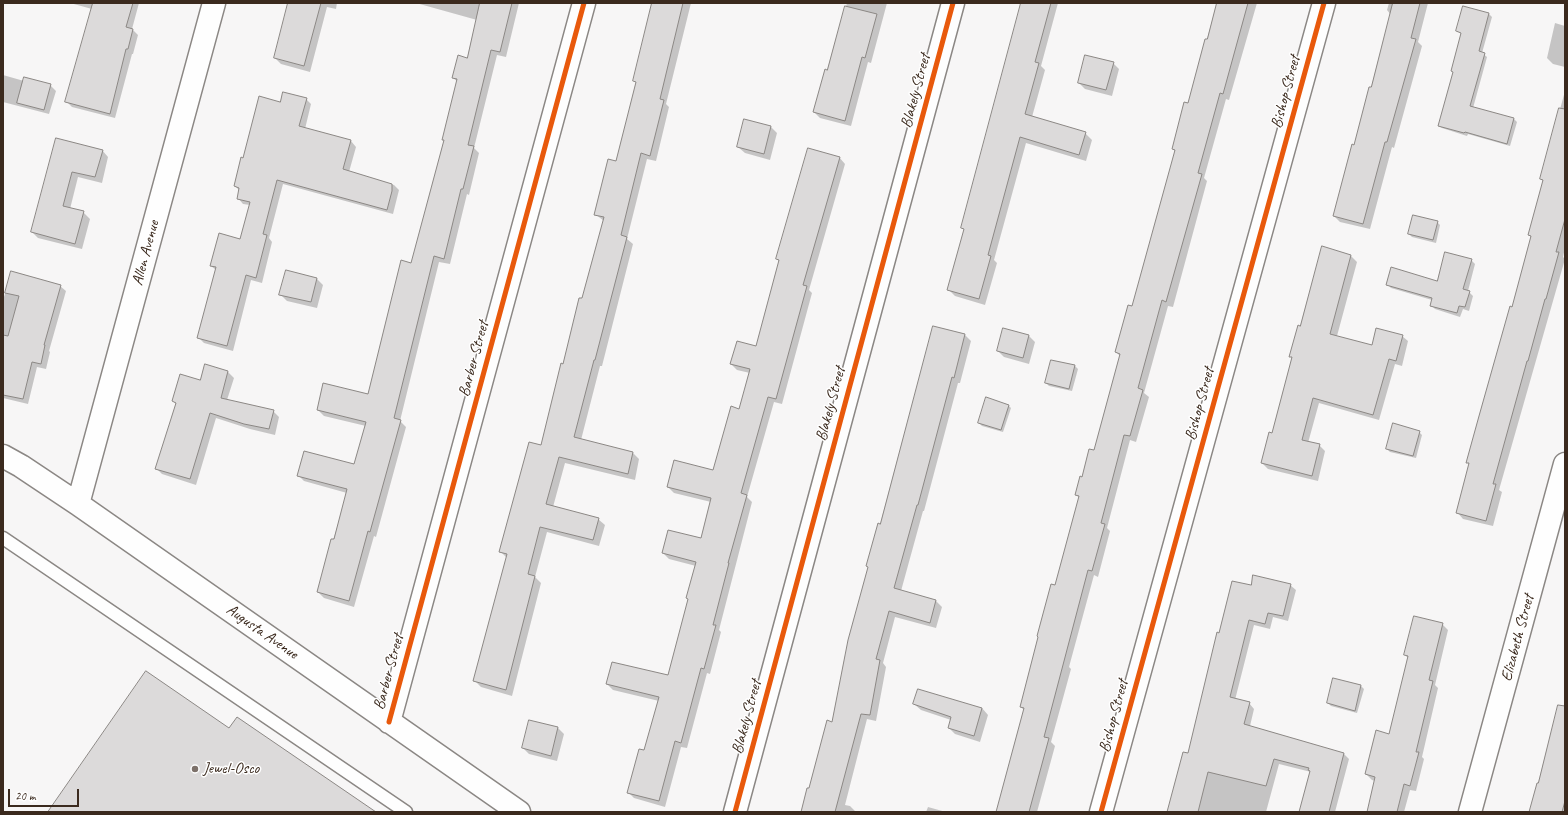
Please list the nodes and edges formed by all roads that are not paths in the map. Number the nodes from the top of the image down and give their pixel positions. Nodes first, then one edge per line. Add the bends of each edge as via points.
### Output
1 (214, 3) edge
2 (584, 3) edge
3 (953, 3) edge
4 (1324, 3) edge
5 (3, 456) edge
6 (1565, 464) edge
7 (78, 504) junction
8 (3, 538) edge
9 (389, 722) junction
10 (406, 812) edge
11 (519, 812) edge
12 (735, 812) edge
13 (1101, 812) edge
14 (1470, 812) edge

1 - 7 street, Allen Avenue
2 - 9 street, Barber Street
3 - 12 street, Blakely Street
4 - 13 street, Bishop Street
5 - 7 street, Augusta Avenue
6 - 14 street, Elizabeth Street
7 - 9 street, Augusta Avenue
8 - 10 lane
9 - 11 street, Augusta Avenue

